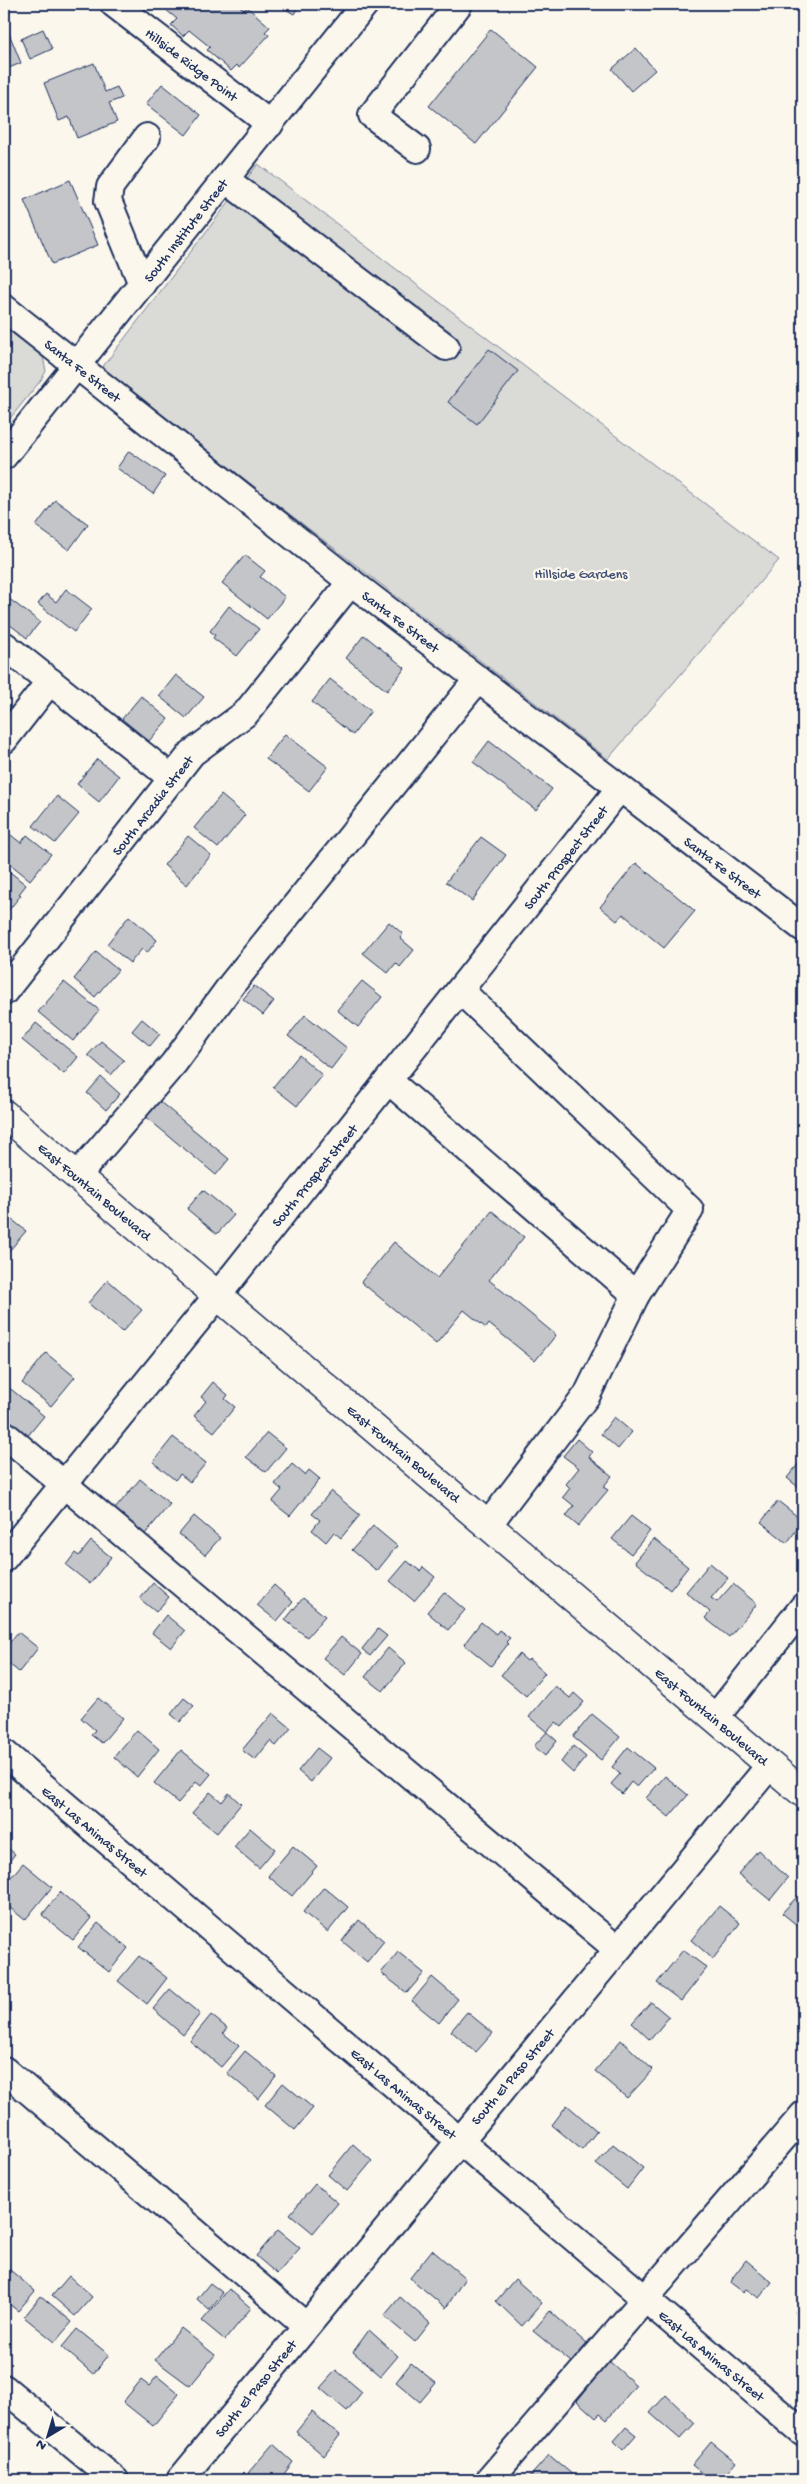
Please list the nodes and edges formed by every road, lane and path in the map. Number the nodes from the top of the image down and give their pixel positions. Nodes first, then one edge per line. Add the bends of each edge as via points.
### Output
1 (114, 4) edge
2 (366, 4) edge
3 (459, 4) edge
4 (270, 124) junction
5 (147, 137) dead end
6 (417, 148) dead end
7 (225, 179) junction
8 (142, 284) junction
9 (4, 308) edge
10 (446, 347) dead end
11 (77, 366) junction
12 (4, 456) edge
13 (351, 582) junction
14 (4, 645) edge
15 (478, 679) junction
16 (50, 681) junction
17 (4, 740) edge
18 (173, 779) junction
19 (619, 789) junction
20 (803, 928) edge
21 (460, 990) junction
22 (4, 992) edge
23 (389, 1081) junction
24 (4, 1114) edge
25 (77, 1176) junction
26 (636, 1294) junction
27 (218, 1295) junction
28 (4, 1434) edge
29 (64, 1485) junction
30 (488, 1525) junction
31 (4, 1558) edge
32 (803, 1607) edge
33 (715, 1718) junction
34 (4, 1753) edge
35 (770, 1765) junction
36 (803, 1793) edge
37 (617, 1949) junction
38 (4, 2070) edge
39 (803, 2115) edge
40 (459, 2140) junction
41 (644, 2297) junction
42 (306, 2326) junction
43 (4, 2388) edge
44 (803, 2433) edge
45 (115, 2480) edge
46 (180, 2480) edge
47 (489, 2480) edge

1 - 4 street, Hillside Ridge Point
2 - 4 street, South Institute Street
3 - 6 street via 372,115
4 - 7 street, South Institute Street
5 - 8 street via 110,187 108,200
7 - 8 street, South Institute Street
7 - 10 street
8 - 11 street, South Institute Street
9 - 11 street, Santa Fe Street
11 - 12 street, South Institute Street
11 - 13 street, Santa Fe Street
13 - 15 street, Santa Fe Street
13 - 18 street, South Arcadia Street via 246,713 192,753
14 - 16 street
15 - 19 street, Santa Fe Street
15 - 25 street via 232,984 174,1063
16 - 17 street
16 - 18 street
18 - 22 street, South Arcadia Street
19 - 20 street, Santa Fe Street
19 - 21 street, South Prospect Street
21 - 23 street, South Prospect Street
21 - 26 street via 690,1210
23 - 26 street
23 - 27 street, South Prospect Street
24 - 25 main road, East Fountain Boulevard
25 - 27 main road, East Fountain Boulevard
26 - 30 street via 586,1395
27 - 29 street, South Prospect Street
27 - 30 main road, East Fountain Boulevard
28 - 29 street
29 - 31 street, South Prospect Street
29 - 37 street
30 - 33 main road, East Fountain Boulevard
32 - 33 street
33 - 35 main road, East Fountain Boulevard
34 - 40 street, East Las Animas Street
35 - 36 main road, East Fountain Boulevard
35 - 37 street, South El Paso Street
37 - 40 street, South El Paso Street
38 - 42 street
39 - 41 street
40 - 41 street, East Las Animas Street
40 - 42 street, South El Paso Street
41 - 44 street, East Las Animas Street
41 - 47 street
42 - 46 street, South El Paso Street
43 - 45 street

